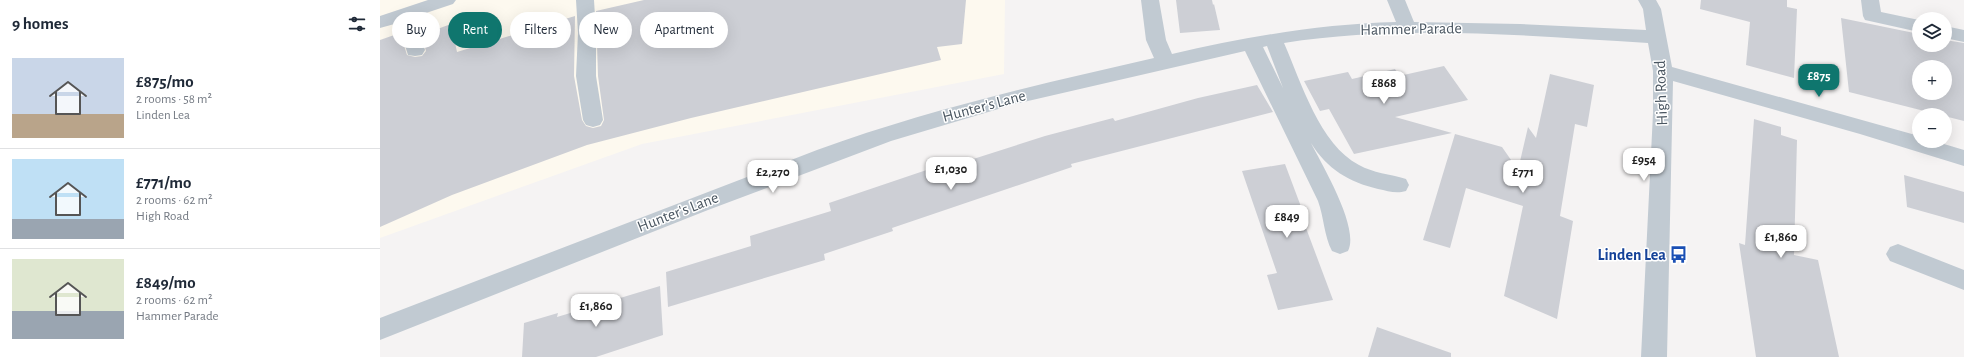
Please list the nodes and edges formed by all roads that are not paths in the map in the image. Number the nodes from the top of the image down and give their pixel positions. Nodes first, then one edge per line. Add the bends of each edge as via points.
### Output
1 (447, 0) edge
2 (585, 0) edge
3 (1150, 0) edge
4 (1396, 0) edge
5 (1647, 0) edge
6 (1870, 0) edge
7 (407, 12) edge
8 (392, 18) edge
9 (380, 22) edge
10 (1912, 25) edge
11 (1407, 27) junction
12 (1952, 33) edge
13 (1964, 36) edge
14 (1658, 37) junction
15 (1273, 39) junction
16 (1251, 43) junction
17 (1166, 62) junction
18 (1663, 71) junction
19 (593, 120) dead end
20 (1964, 158) edge
21 (1398, 185) dead end
22 (1340, 244) dead end
23 (1898, 254) dead end
24 (1964, 280) edge
25 (380, 329) edge
26 (1654, 357) edge

1 - 7 street
2 - 19 street via 588,33 586,76
3 - 17 street via 1156,40
4 - 11 street
5 - 14 street, High Road via 1652,8
6 - 10 street via 1872,16
8 - 9 street
11 - 14 street, Hammer Parade
11 - 15 street, Hammer Parade
12 - 13 street
14 - 18 street, High Road
15 - 16 street, Hammer Parade
15 - 21 street via 1316,137 1334,159 1347,168 1371,178
16 - 17 street, Hammer Parade
16 - 22 street via 1329,201
17 - 25 street, Hunter's Lane via 1047,89 867,140
18 - 20 street
18 - 26 street, High Road
23 - 24 street

